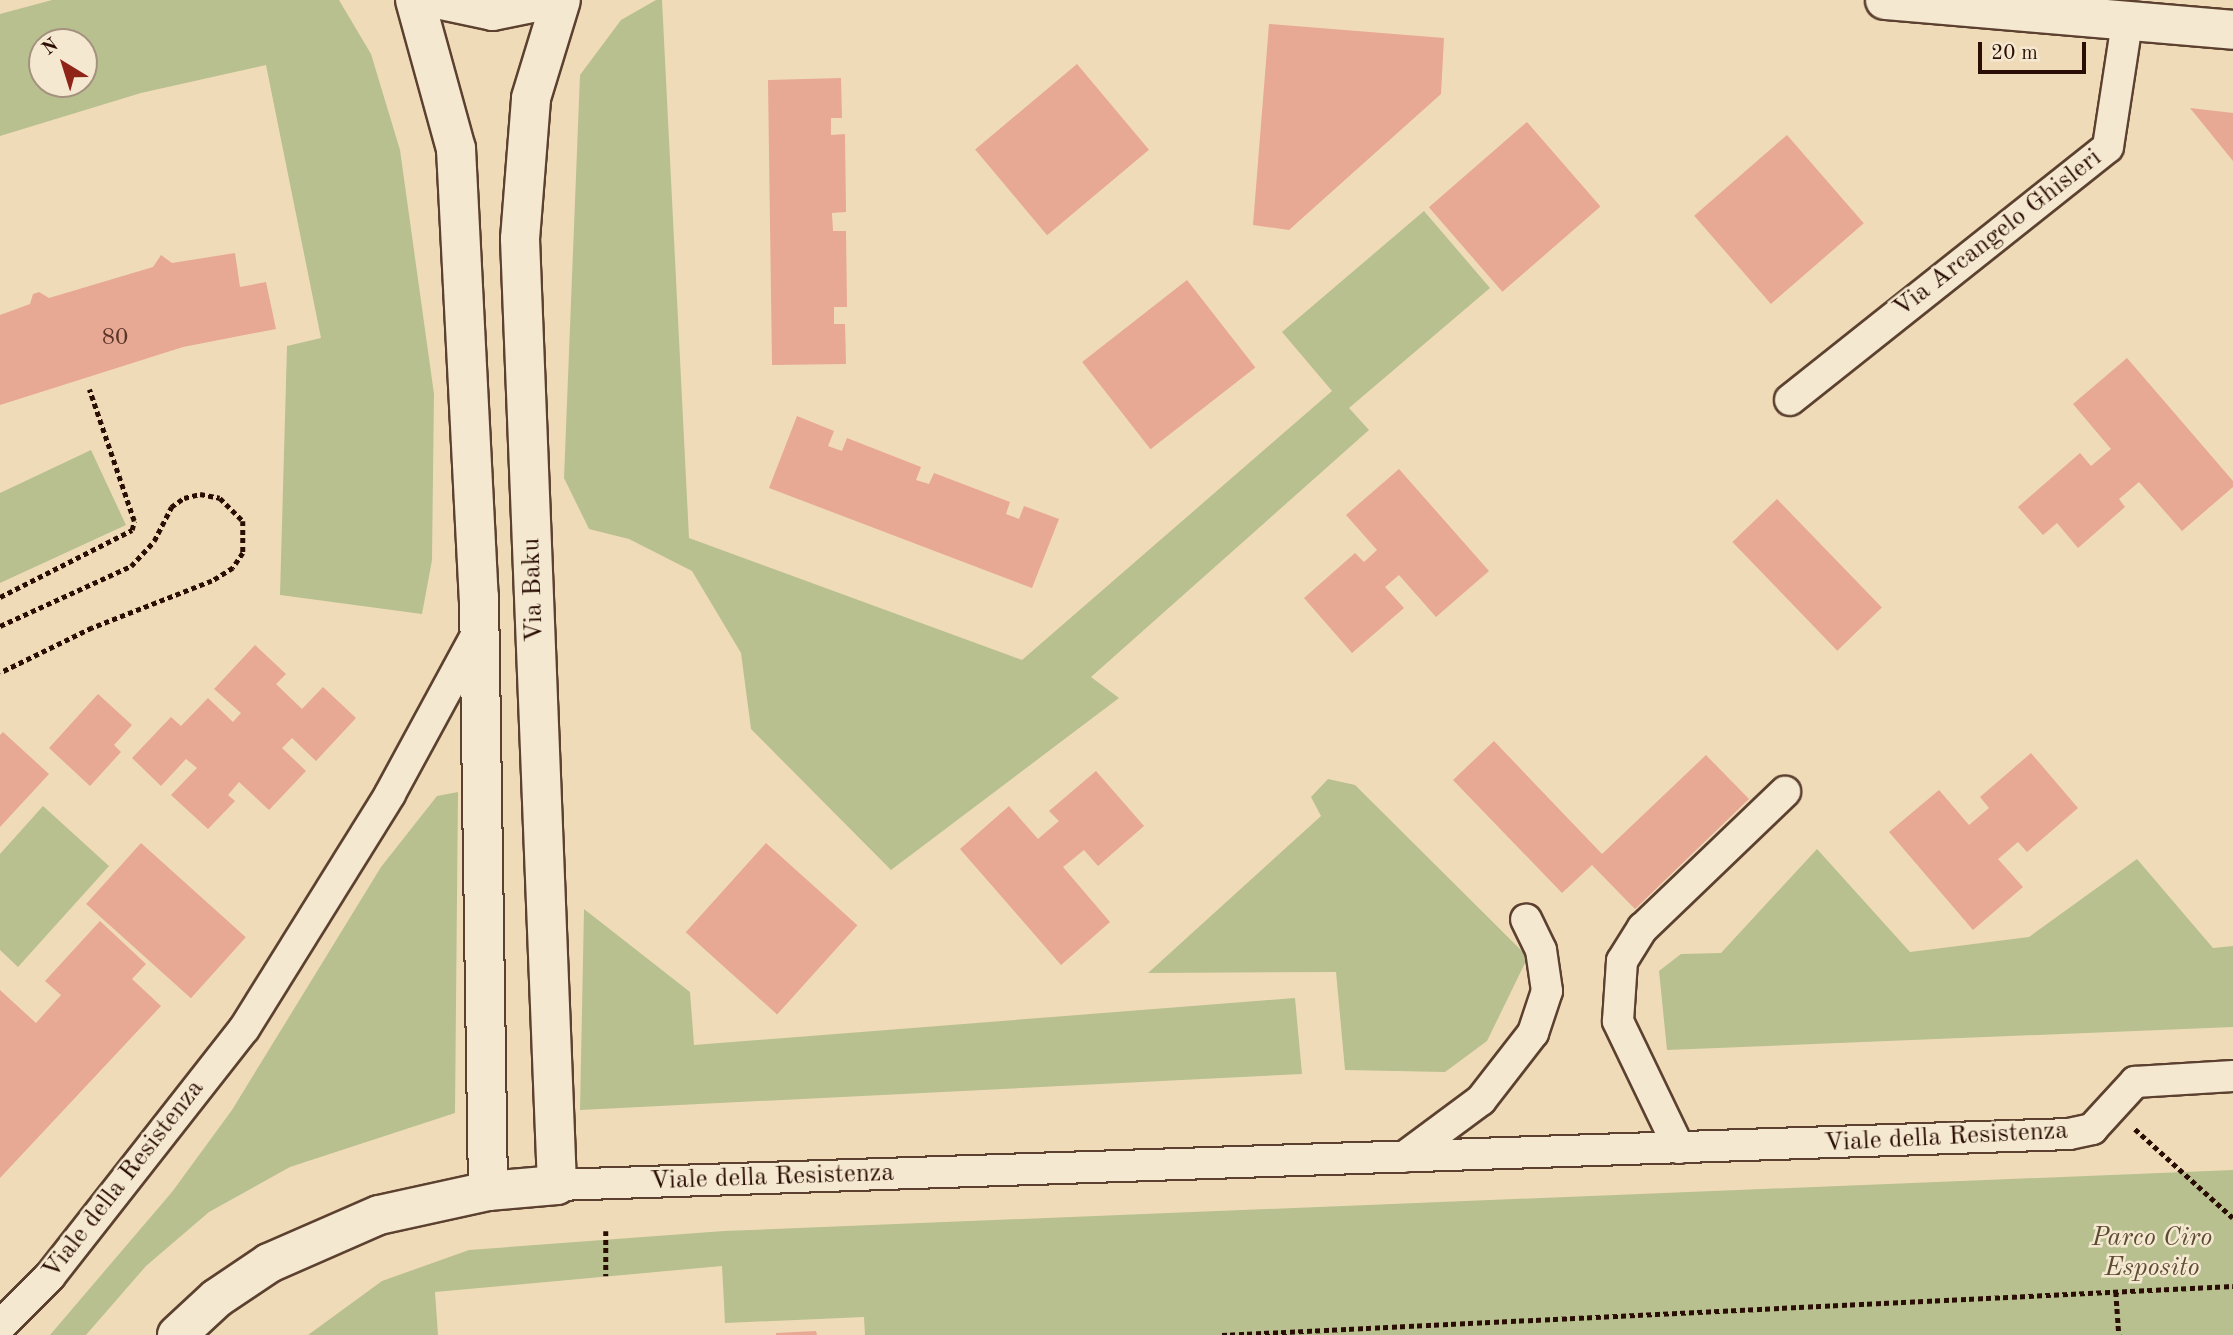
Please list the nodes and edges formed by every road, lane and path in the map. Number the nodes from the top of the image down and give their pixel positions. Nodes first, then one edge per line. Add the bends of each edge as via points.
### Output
1 (415, 0) edge
2 (440, 0) edge
3 (546, 0) edge
4 (561, 0) edge
5 (1885, 0) edge
6 (2127, 23) junction
7 (2233, 30) edge
8 (89, 389) dead end
9 (1790, 400) dead end
10 (0, 597) edge
11 (0, 626) edge
12 (480, 628) junction
13 (0, 673) edge
14 (1785, 792) dead end
15 (1526, 919) dead end
16 (2233, 1076) edge
17 (2111, 1108) junction
18 (1679, 1148) junction
19 (1404, 1157) junction
20 (557, 1185) junction
21 (488, 1191) junction
22 (2233, 1218) edge
23 (606, 1231) dead end
24 (606, 1276) dead end
25 (2233, 1286) edge
26 (2116, 1292) junction
27 (0, 1326) edge
28 (177, 1335) edge
29 (1222, 1335) edge
30 (2119, 1335) edge

1 - 12 main road, Via Baku via 456,149
2 - 3 main road via 493,11
4 - 20 main road, Via Baku via 531,98 520,239
5 - 6 main road
6 - 7 main road
6 - 9 street, Via Arcangelo Ghisleri via 2108,147
8 - 10 path via 134,521 132,530
11 - 13 path via 131,566 154,541 171,507 184,498 200,494 220,498 243,520 243,553 222,575 92,628
12 - 21 main road, Via Baku
12 - 27 street, Viale della Resistenza via 390,794 244,1029 50,1276
14 - 18 street via 1643,928 1622,961 1618,1021
15 - 19 street via 1541,950 1547,991 1533,1033 1481,1100
16 - 17 street, Viale della Resistenza via 2135,1082
17 - 18 street, Viale della Resistenza via 2092,1129 2069,1134
17 - 22 path
18 - 19 street, Viale della Resistenza
19 - 20 street, Viale della Resistenza
20 - 21 main road, Viale della Resistenza
21 - 28 main road, Viale della Resistenza via 380,1215 269,1263 217,1298
23 - 24 path
25 - 26 path
26 - 29 path
26 - 30 path

